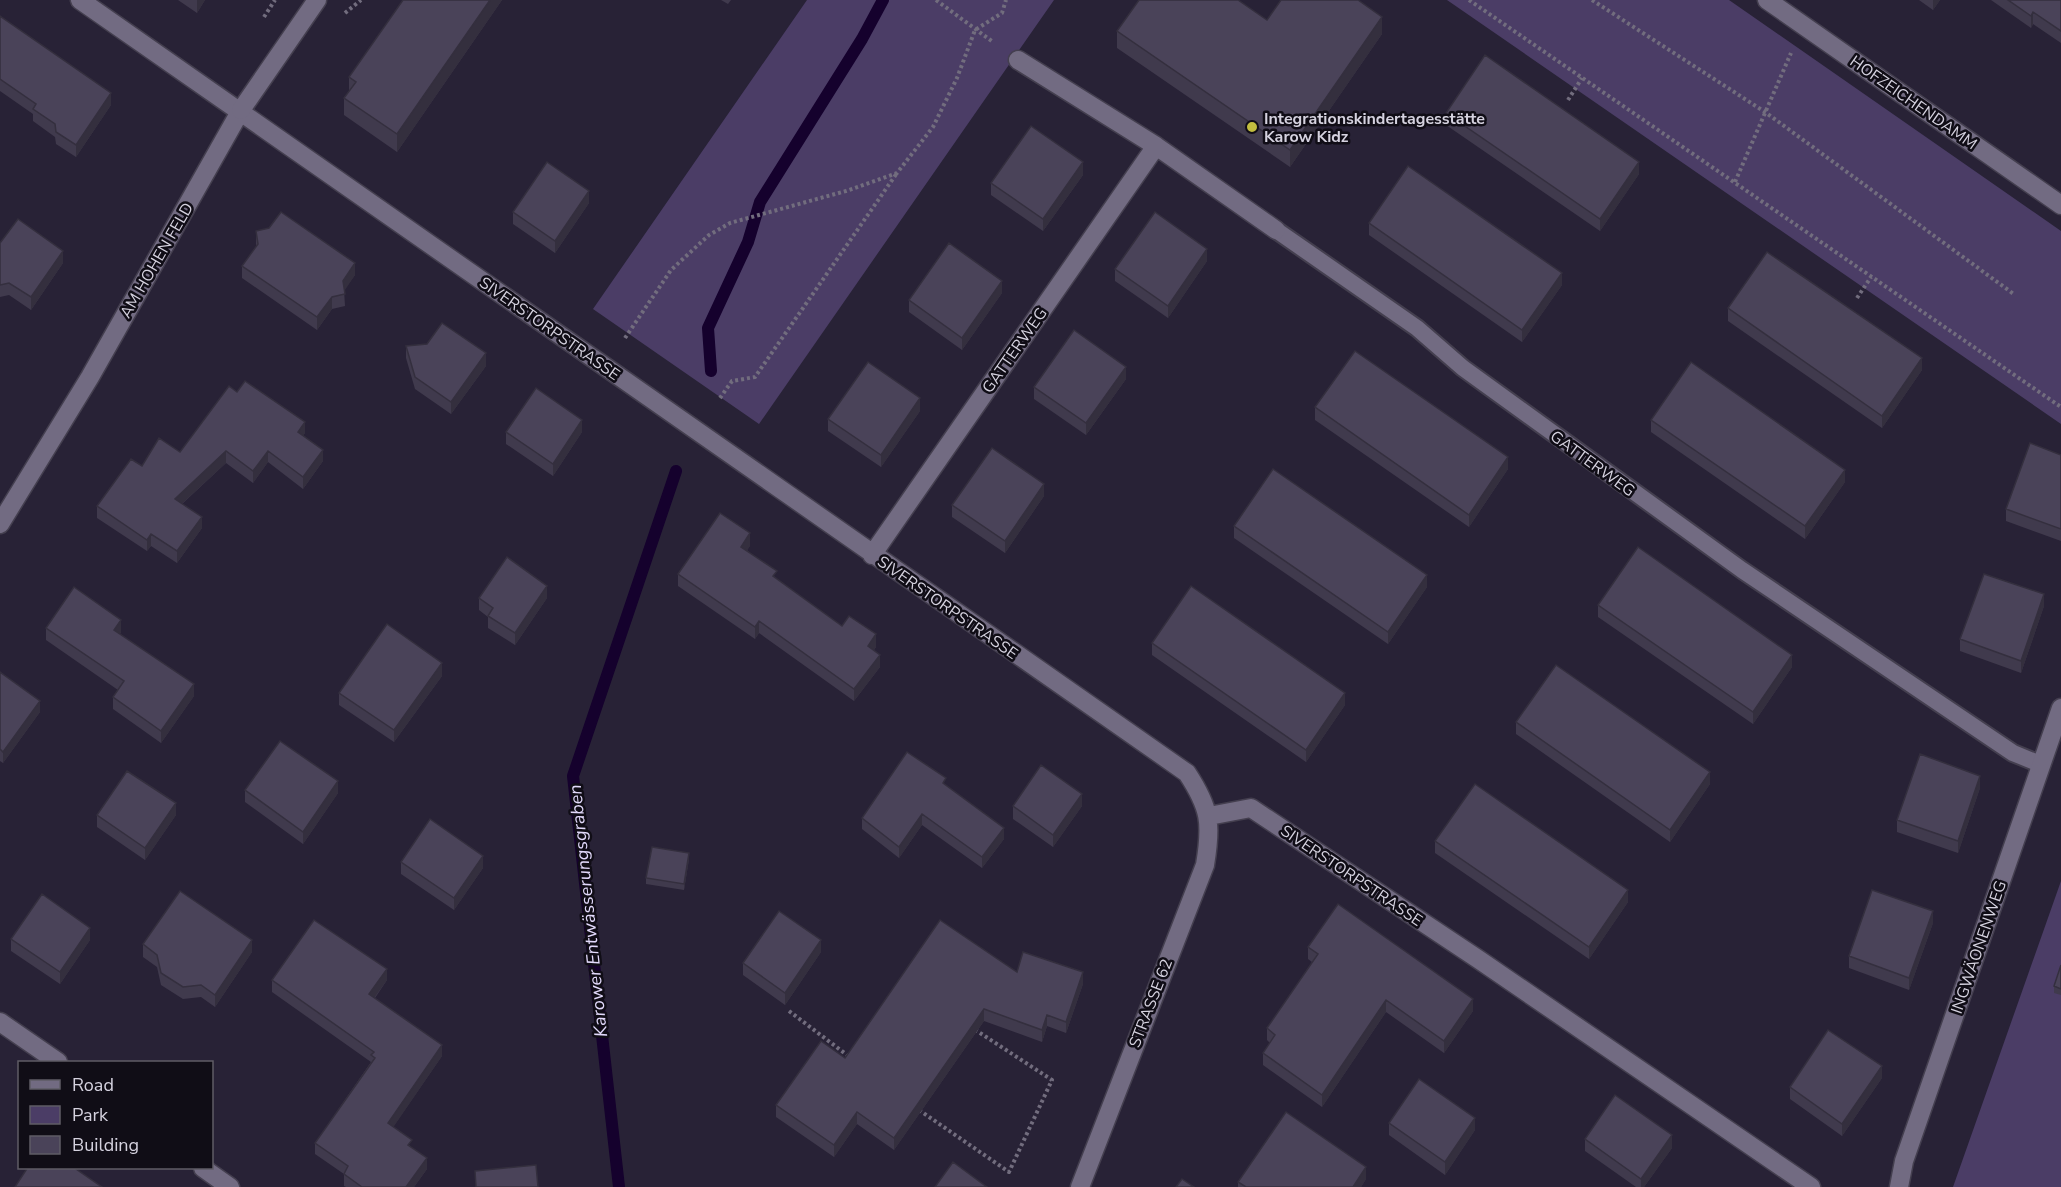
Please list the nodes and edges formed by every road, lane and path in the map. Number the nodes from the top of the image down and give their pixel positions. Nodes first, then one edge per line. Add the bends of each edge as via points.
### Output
1 (80, 0) edge
2 (275, 0) edge
3 (317, 0) edge
4 (936, 0) edge
5 (1006, 0) edge
6 (1469, 0) edge
7 (1592, 0) edge
8 (1767, 0) edge
9 (265, 16) dead end
10 (1803, 25) junction
11 (975, 30) junction
12 (1018, 60) dead end
13 (1582, 78) junction
14 (1568, 100) dead end
15 (241, 110) junction
16 (1765, 112) junction
17 (1156, 146) junction
18 (897, 173) junction
19 (1735, 182) junction
20 (2061, 205) edge
21 (1276, 230) joint
22 (1871, 277) junction
23 (2015, 295) dead end
24 (1857, 298) dead end
25 (625, 338) dead end
26 (720, 398) dead end
27 (2061, 408) edge
28 (0, 524) edge
29 (872, 555) junction
30 (2061, 708) edge
31 (2040, 764) junction
32 (1209, 816) junction
33 (789, 1011) edge
34 (0, 1022) edge
35 (972, 1028) edge
36 (57, 1061) edge
37 (856, 1062) edge
38 (913, 1106) edge
39 (206, 1169) edge
40 (230, 1187) edge
41 (1080, 1187) edge
42 (1811, 1187) edge
43 (1899, 1187) edge

1 - 15 street, SIVERSTORPSTRASSE
2 - 9 path
3 - 15 street, AM HOHEN FELD
4 - 11 path
5 - 11 path via 1002,13
6 - 13 path
7 - 16 path
8 - 10 street, HOFZEICHENDAMM
10 - 16 path
10 - 20 street, HOFZEICHENDAMM
11 - 18 path via 933,127
12 - 17 street, GATTERWEG
13 - 14 path
13 - 19 path
15 - 28 street, AM HOHEN FELD via 90,377
15 - 29 street, SIVERSTORPSTRASSE
16 - 19 path
16 - 23 path
17 - 21 street, GATTERWEG
17 - 29 street, GATTERWEG
18 - 25 path via 730,223 671,270
18 - 26 path via 755,377 732,381
19 - 22 path
21 - 31 lane, GATTERWEG via 1417,328 1463,368 1742,570 2013,753
22 - 24 path
22 - 27 path
29 - 32 street, SIVERSTORPSTRASSE via 1186,773
30 - 31 street, INGWÄONENWEG
31 - 43 street, INGWÄONENWEG via 1904,1161
32 - 41 street, STRASSE 62 via 1205,865
32 - 42 street, SIVERSTORPSTRASSE via 1251,808
33 - 37 path
34 - 36 street
35 - 38 path via 1052,1080 1009,1173
39 - 40 street

